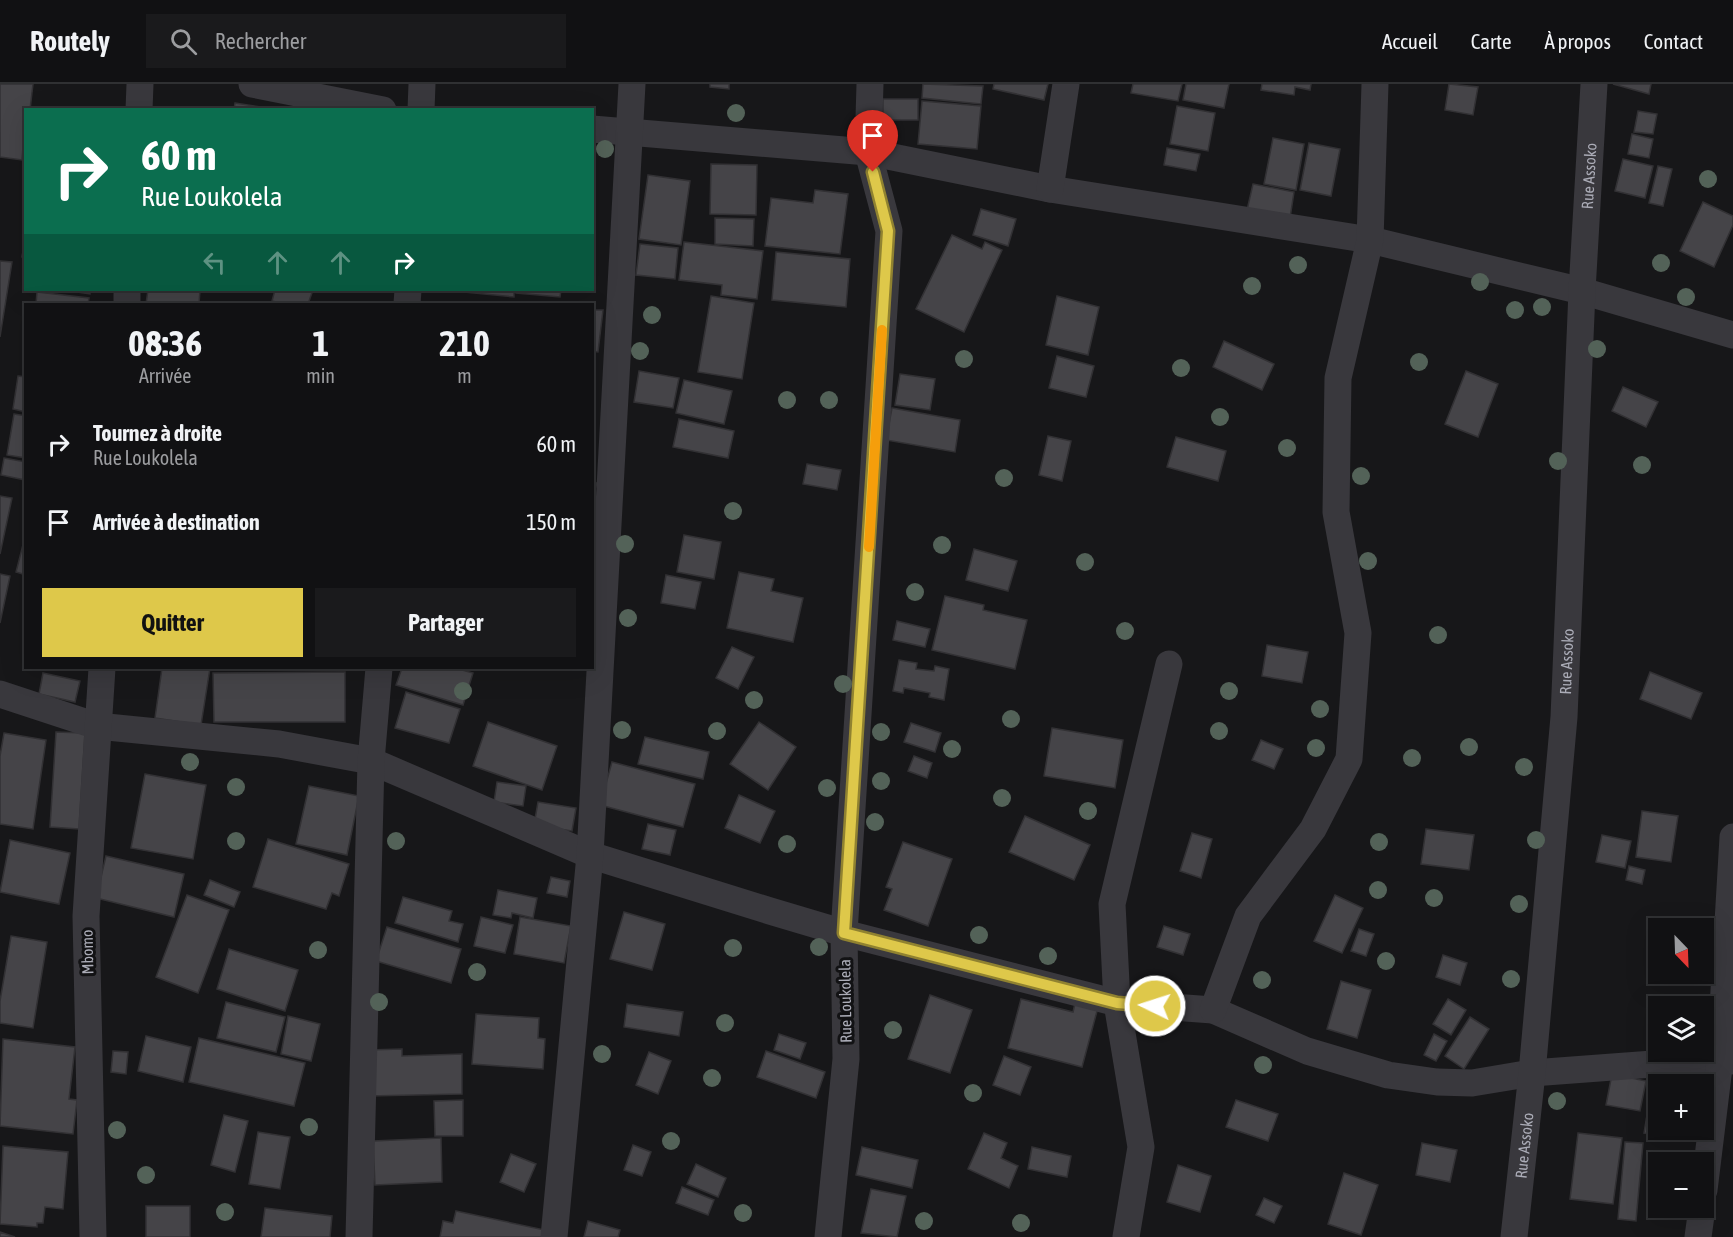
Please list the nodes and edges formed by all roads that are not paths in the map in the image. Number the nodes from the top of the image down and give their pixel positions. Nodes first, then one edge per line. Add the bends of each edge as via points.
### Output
1 (140, 84) edge
2 (252, 84) edge
3 (422, 84) edge
4 (632, 84) edge
5 (870, 84) edge
6 (1066, 84) edge
7 (1375, 84) edge
8 (1594, 84) edge
9 (139, 108) edge
10 (373, 108) edge
11 (421, 108) edge
12 (594, 129) edge
13 (629, 132) junction
14 (868, 152) junction
15 (1050, 189) junction
16 (1370, 240) junction
17 (1582, 291) junction
18 (1733, 335) edge
19 (1169, 664) dead end
20 (102, 669) edge
21 (379, 669) edge
22 (0, 694) edge
23 (97, 726) junction
24 (372, 761) junction
25 (1733, 837) edge
26 (590, 855) junction
27 (844, 933) junction
28 (1117, 1003) junction
29 (1213, 1010) junction
30 (1726, 1060) edge
31 (1532, 1073) junction
32 (1710, 1152) edge
33 (1701, 1218) edge
34 (93, 1237) edge
35 (359, 1237) edge
36 (554, 1237) edge
37 (828, 1237) edge
38 (1126, 1237) edge
39 (1514, 1237) edge
40 (1698, 1237) edge

1 - 9 street
2 - 10 street
3 - 11 street
4 - 13 street
5 - 14 street, Rue Loukolela
6 - 15 street
7 - 16 street
8 - 17 street, Rue Assoko
12 - 13 street
13 - 14 street
13 - 26 street
14 - 15 street
14 - 27 street, Rue Loukolela via 888,231
15 - 16 street
16 - 17 street
16 - 29 street via 1338,378 1336,512 1358,633 1349,759 1313,829 1248,916
17 - 18 street
17 - 31 street, Rue Assoko via 1564,717
19 - 28 street via 1112,904
20 - 23 street, Mbomo
21 - 24 street
22 - 23 street
23 - 24 street via 279,744
23 - 34 street, Mbomo via 86,916
24 - 26 street
24 - 35 street
25 - 30 street
26 - 27 street
26 - 36 street
27 - 28 street
27 - 37 street, Rue Loukolela via 846,1059
28 - 29 street
28 - 38 street via 1140,1147
29 - 31 street via 1307,1051 1388,1075 1472,1083
30 - 31 street
30 - 32 street
31 - 39 street, Rue Assoko
33 - 40 street

